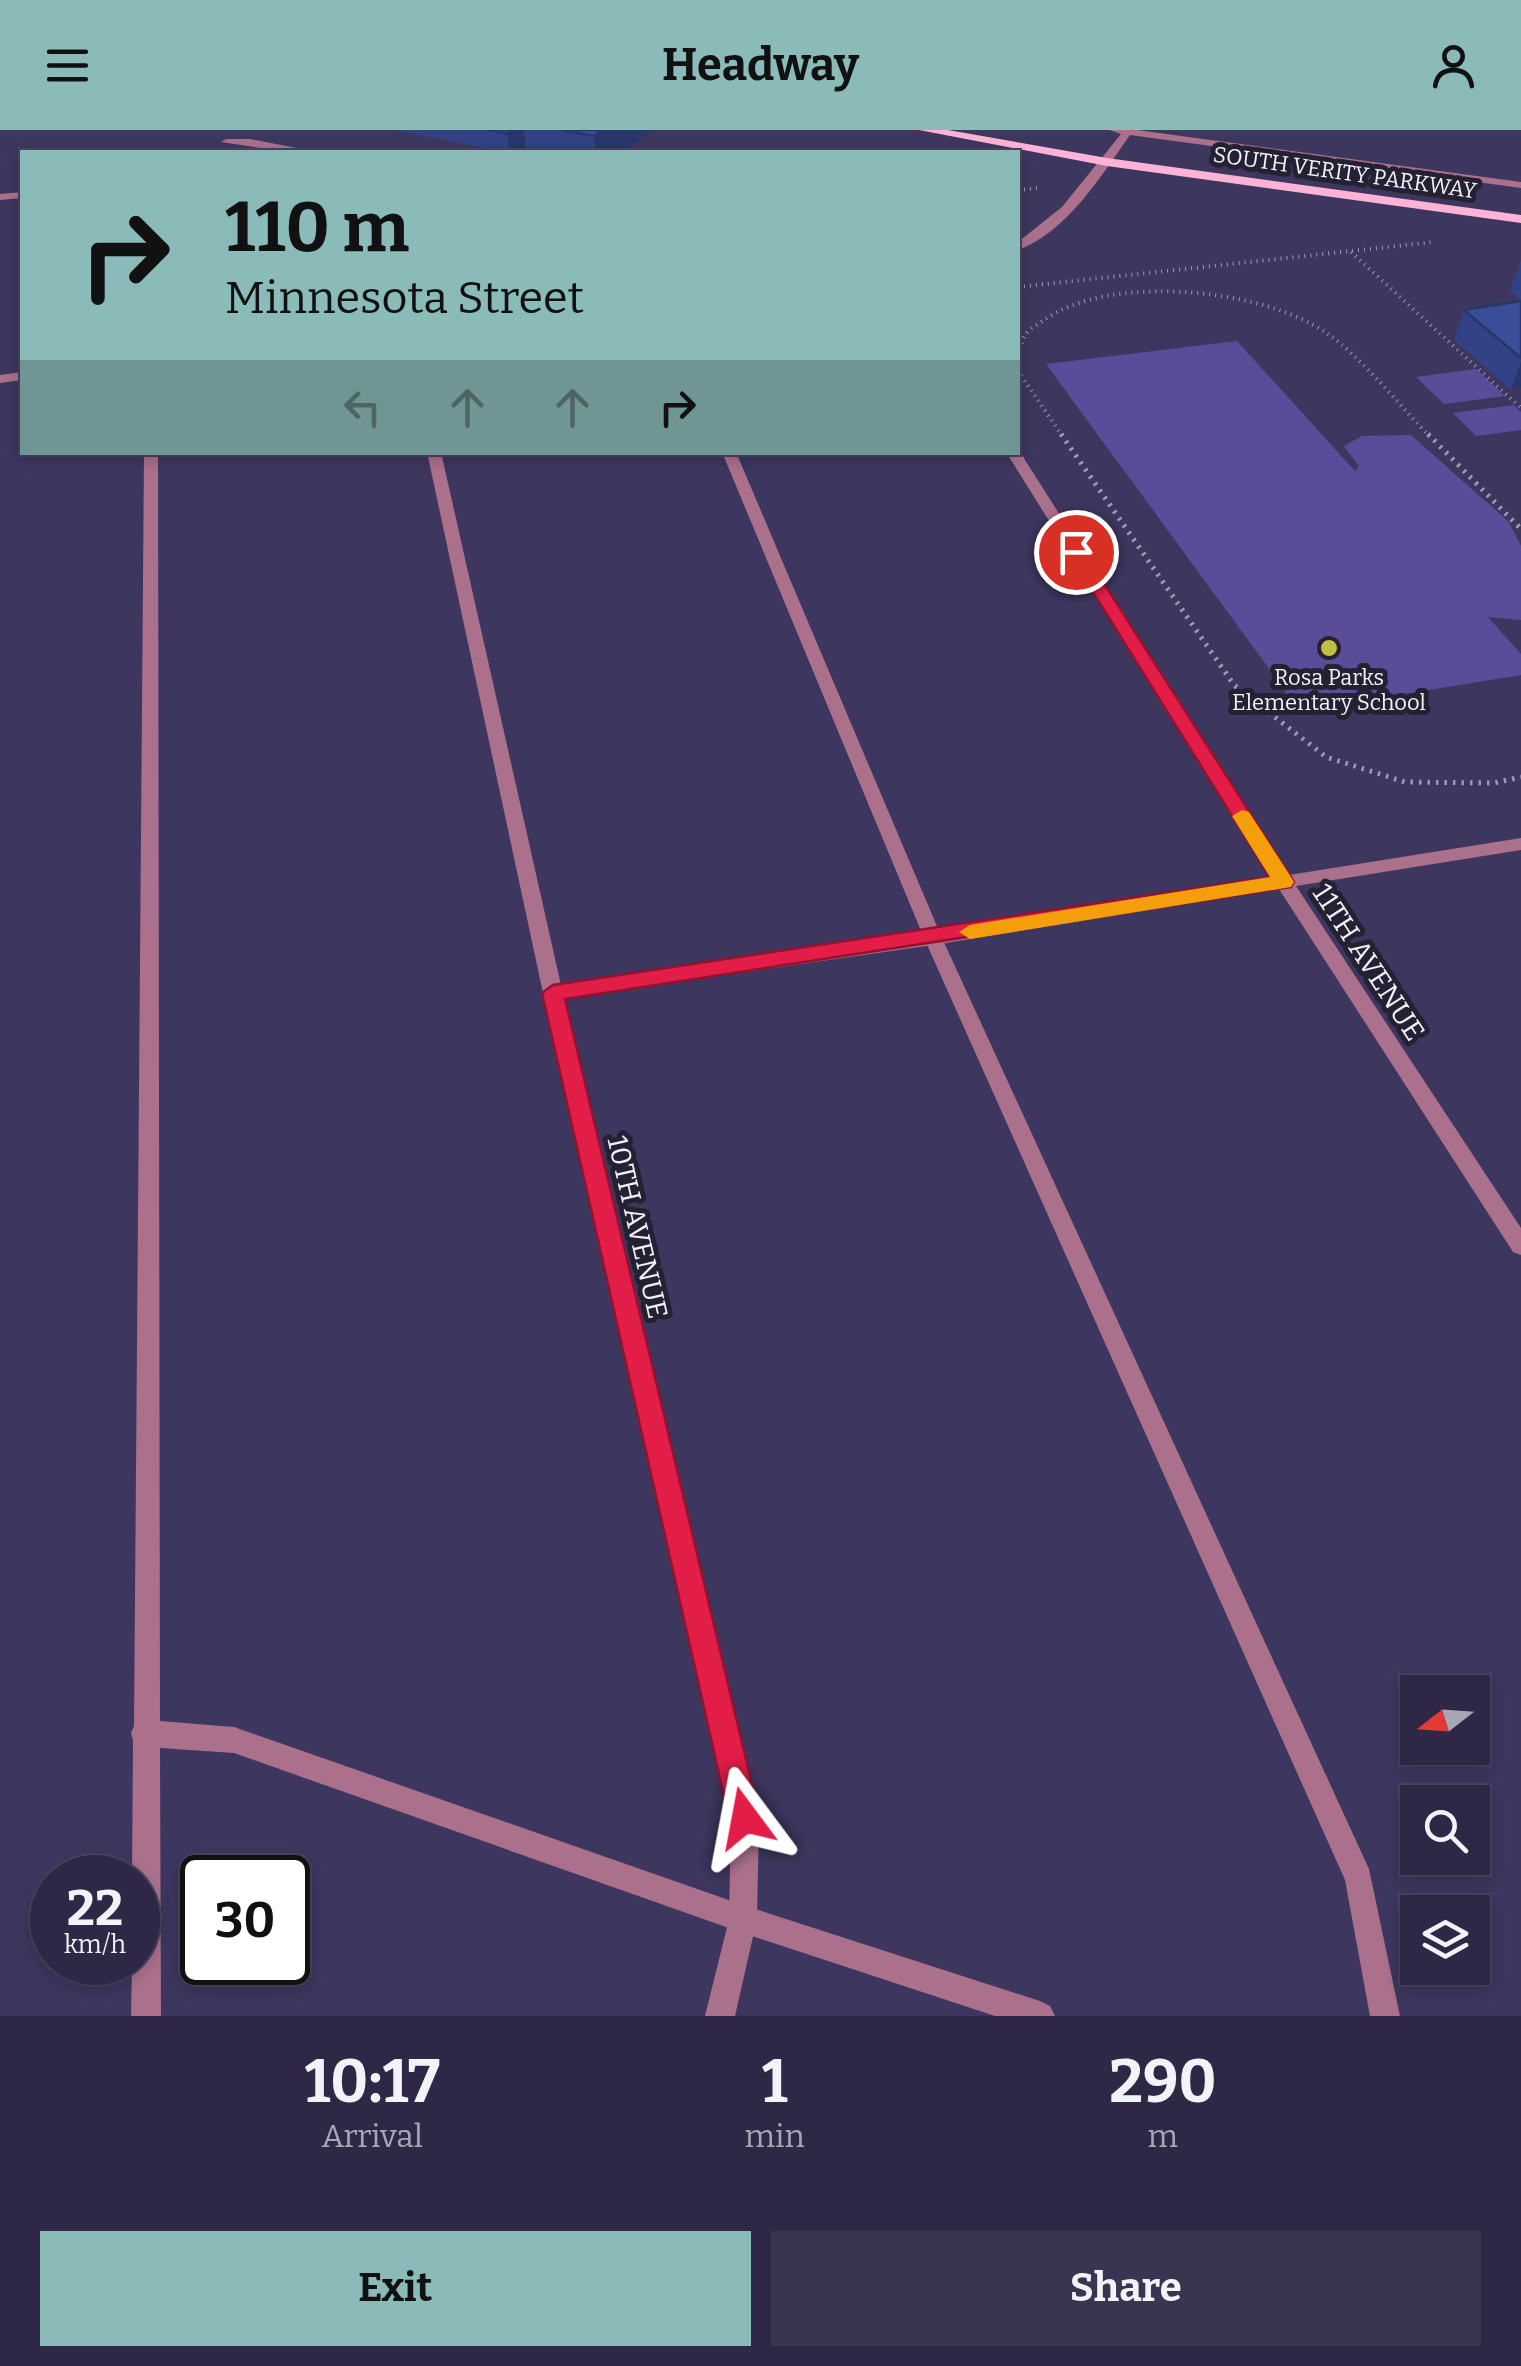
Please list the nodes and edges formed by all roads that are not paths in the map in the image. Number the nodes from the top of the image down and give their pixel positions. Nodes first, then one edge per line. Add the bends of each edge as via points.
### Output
1 (218, 130) edge
2 (926, 130) edge
3 (1123, 131) edge
4 (227, 147) edge
5 (272, 150) edge
6 (1108, 162) junction
7 (1521, 186) edge
8 (1521, 219) edge
9 (1020, 246) edge
10 (151, 455) edge
11 (435, 455) edge
12 (730, 455) edge
13 (1015, 455) edge
14 (1521, 844) edge
15 (1284, 882) junction
16 (932, 938) junction
17 (553, 993) junction
18 (1521, 1246) edge
19 (144, 1733) junction
20 (743, 1919) junction
21 (146, 2016) edge
22 (720, 2016) edge
23 (1040, 2016) edge
24 (1385, 2016) edge

1 - 4 street
2 - 6 main road, SOUTH VERITY PARKWAY
3 - 6 street
3 - 7 street
4 - 5 street
6 - 8 main road, SOUTH VERITY PARKWAY
6 - 9 street via 1048,228
10 - 19 street
11 - 17 street, 10TH AVENUE
12 - 16 street
13 - 15 street, 11TH AVENUE
14 - 15 street
15 - 16 street
15 - 18 street, 11TH AVENUE
16 - 17 street
16 - 24 street via 1359,1879
17 - 20 street, 10TH AVENUE via 745,1818
19 - 20 street via 234,1740
19 - 21 street
20 - 22 street, 10TH AVENUE
20 - 23 street

